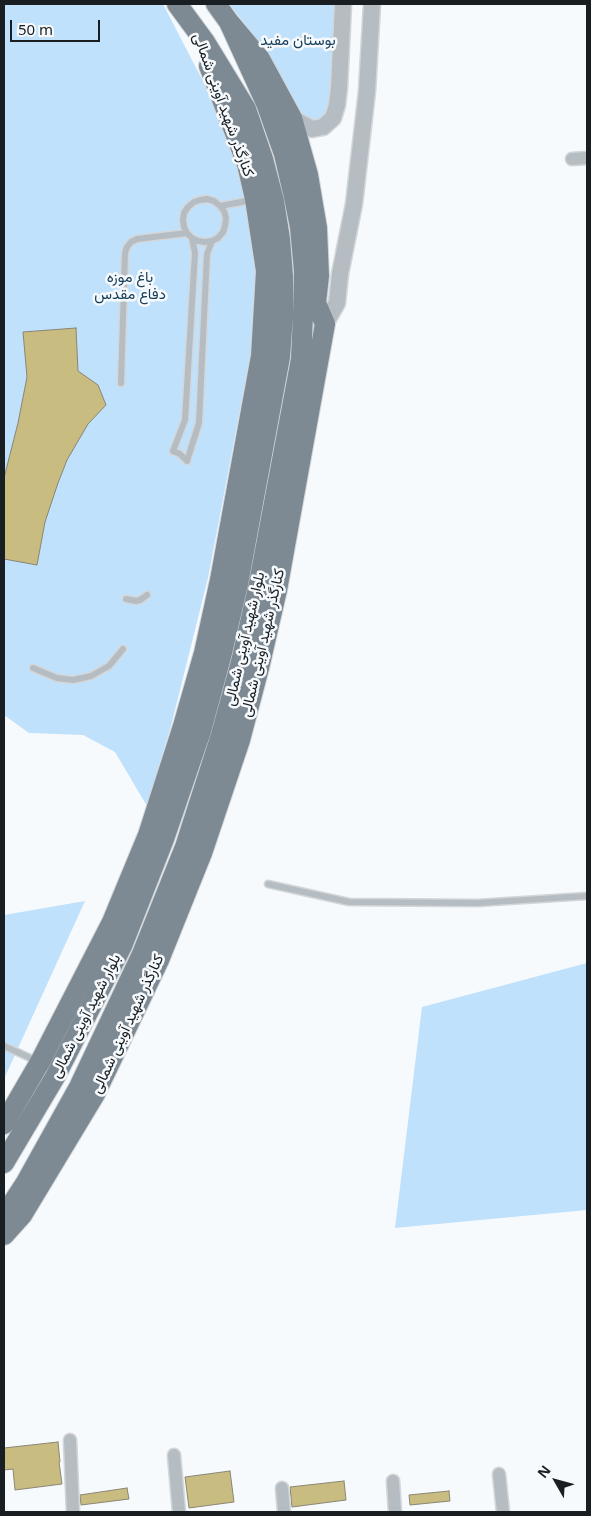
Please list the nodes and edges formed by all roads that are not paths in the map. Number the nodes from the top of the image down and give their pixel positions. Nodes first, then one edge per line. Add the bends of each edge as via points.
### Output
1 (177, 4) edge
2 (216, 4) edge
3 (343, 4) edge
4 (372, 4) edge
5 (229, 22) junction
6 (194, 27) junction
7 (292, 118) junction
8 (587, 158) edge
9 (572, 159) dead end
10 (256, 199) junction
11 (220, 206) junction
12 (189, 236) junction
13 (212, 241) junction
14 (325, 324) junction
15 (121, 384) dead end
16 (147, 595) dead end
17 (126, 599) dead end
18 (123, 649) dead end
19 (33, 668) dead end
20 (268, 884) dead end
21 (587, 896) edge
22 (4, 1046) edge
23 (40, 1062) junction
24 (4, 1124) edge
25 (4, 1163) edge
26 (4, 1216) edge
27 (4, 1235) edge
28 (70, 1440) dead end
29 (174, 1456) dead end
30 (499, 1474) dead end
31 (393, 1480) dead end
32 (282, 1488) dead end
33 (73, 1512) edge
34 (179, 1512) edge
35 (284, 1512) edge
36 (396, 1512) edge
37 (503, 1512) edge

1 - 6 main road, بلوار شهید آوینی شمالی
2 - 5 main road, بلوار شهید آوینی شمالی
3 - 7 street via 339,88 333,118 324,127 312,129
4 - 14 street via 367,91 354,204 337,303
5 - 7 main road via 260,59
5 - 26 main road, بلوار شهید آوینی شمالی via 266,103 284,154 300,227 304,271 300,359 258,588 221,735 185,847 142,954 79,1087
6 - 10 main road, کنارگذر شهید آوینی شمالی via 244,156
6 - 25 main road, بلوار شهید آوینی شمالی via 246,109 274,201 281,258 283,315 280,357 238,584 221,657 201,731 164,840 122,946 55,1076
7 - 14 main road via 308,175 317,228 319,276 316,303
8 - 9 street
10 - 11 lane
10 - 23 main road, کنارگذر شهید آوینی شمالی via 266,271 261,356 204,652 148,835 112,922
11 - 12 lane via 207,199 188,207 183,220
11 - 13 lane via 226,226
12 - 13 lane
12 - 13 lane via 195,253 185,420 173,451 187,462 198,423 207,254
12 - 15 lane via 137,239 127,246
14 - 27 main road, کنارگذر شهید آوینی شمالی via 260,668 202,853 159,960 95,1094 22,1215
16 - 17 lane via 136,601
18 - 19 lane via 109,666 73,680 57,678
20 - 21 lane via 349,902 477,903
22 - 23 lane
23 - 24 main road, کنارگذر شهید آوینی شمالی
28 - 33 street
29 - 34 street
30 - 37 street
31 - 36 street
32 - 35 street

